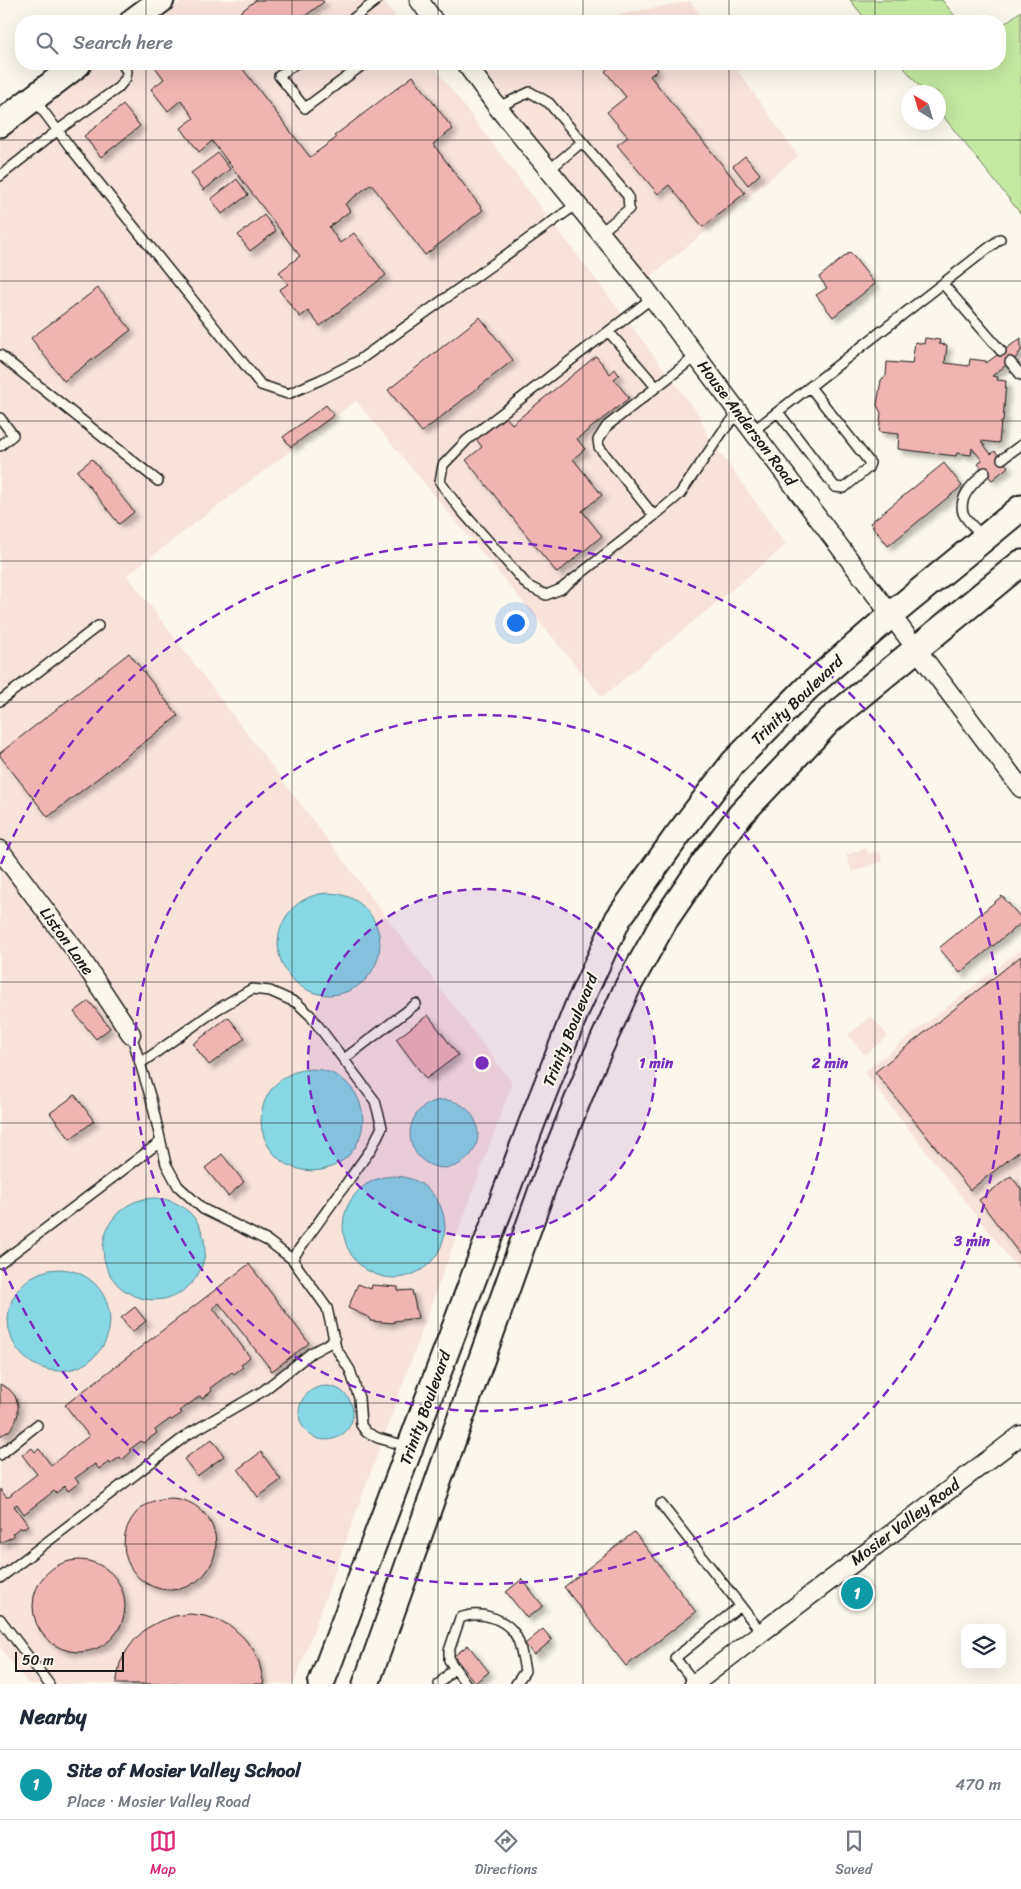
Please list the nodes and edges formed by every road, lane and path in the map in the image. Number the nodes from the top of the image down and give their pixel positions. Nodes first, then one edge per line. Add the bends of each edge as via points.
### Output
1 (161, 0) edge
2 (377, 0) edge
3 (419, 0) edge
4 (141, 15) edge
5 (364, 15) edge
6 (430, 15) edge
7 (70, 70) edge
8 (127, 70) edge
9 (287, 70) edge
10 (356, 70) edge
11 (470, 70) edge
12 (34, 98) junction
13 (498, 107) junction
14 (0, 124) edge
15 (58, 130) junction
16 (582, 142) junction
17 (549, 170) junction
18 (0, 176) edge
19 (577, 204) junction
20 (600, 233) junction
21 (1000, 239) dead end
22 (944, 284) junction
23 (652, 298) junction
24 (609, 332) junction
25 (1001, 351) dead end
26 (0, 355) edge
27 (696, 356) junction
28 (1010, 362) dead end
29 (1021, 375) edge
30 (656, 387) junction
31 (810, 387) junction
32 (739, 412) junction
33 (778, 412) junction
34 (0, 418) edge
35 (753, 431) junction
36 (1021, 445) edge
37 (0, 446) edge
38 (1002, 459) dead end
39 (985, 472) dead end
40 (158, 481) dead end
41 (1021, 508) edge
42 (654, 516) junction
43 (984, 538) junction
44 (1021, 563) edge
45 (892, 614) junction
46 (98, 626) dead end
47 (917, 648) junction
48 (0, 701) edge
49 (1021, 788) edge
50 (0, 850) edge
51 (416, 1004) dead end
52 (131, 1034) joint
53 (344, 1059) junction
54 (141, 1063) junction
55 (160, 1142) junction
56 (292, 1259) junction
57 (0, 1263) edge
58 (334, 1340) junction
59 (37, 1425) dead end
60 (1021, 1435) edge
61 (411, 1447) junction
62 (0, 1454) edge
63 (446, 1459) junction
64 (661, 1504) dead end
65 (0, 1578) edge
66 (740, 1606) junction
67 (0, 1619) edge
68 (761, 1632) junction
69 (454, 1668) junction
70 (49, 1684) edge
71 (321, 1684) edge
72 (366, 1684) edge
73 (440, 1684) edge
74 (466, 1684) edge
75 (516, 1684) edge
76 (694, 1684) edge

1 - 4 main road
2 - 5 lane
3 - 6 street
7 - 12 main road
8 - 15 lane via 126,78 118,88
9 - 10 lane via 279,76 305,108
11 - 13 street, House Anderson Road
12 - 14 main road
12 - 15 lane
13 - 16 lane via 530,92 549,104
13 - 17 street, House Anderson Road
15 - 18 lane
15 - 19 lane via 261,385 288,394 358,361
16 - 17 lane
16 - 20 lane via 628,196 629,209
17 - 19 street, House Anderson Road
19 - 20 street, House Anderson Road
20 - 23 street, House Anderson Road
21 - 22 lane
22 - 25 lane
22 - 31 lane
23 - 24 lane
23 - 27 street, House Anderson Road
24 - 30 lane
24 - 42 lane via 467,440 443,465 440,482 528,586 546,595 561,588
26 - 40 lane
27 - 30 lane
27 - 32 street, House Anderson Road
28 - 29 lane
30 - 42 lane via 607,426 598,440 600,448
31 - 33 lane
31 - 33 lane via 870,464 844,488 835,487
32 - 35 street, House Anderson Road
32 - 42 lane via 680,494
33 - 35 lane
34 - 37 lane via 14,436
35 - 45 street, House Anderson Road
36 - 38 lane
39 - 43 lane via 971,485 963,504 964,514
41 - 43 main road, Trinity Boulevard
43 - 45 main road, Trinity Boulevard
44 - 47 main road, Trinity Boulevard
45 - 47 street, House Anderson Road
45 - 61 main road, Trinity Boulevard via 807,688 733,763 618,919 551,1073
46 - 48 lane
47 - 49 street, House Anderson Road
47 - 63 main road, Trinity Boulevard via 830,720 741,814 665,920 628,986 589,1072 545,1181
50 - 52 street, Liston Lane via 78,954
51 - 53 lane
52 - 54 lane
53 - 54 lane via 297,1003 270,991 252,989
53 - 56 lane via 376,1101 382,1127 371,1149
54 - 55 lane
55 - 56 lane via 166,1164 178,1186 202,1209 268,1241
55 - 57 lane
56 - 58 lane via 327,1308
58 - 61 lane via 350,1370 359,1398 361,1425 366,1432
58 - 65 lane via 311,1353 263,1391 187,1435
59 - 62 lane
60 - 68 street, Mosier Valley Road
61 - 63 main road
61 - 71 main road, Trinity Boulevard
63 - 72 main road, Trinity Boulevard
64 - 66 lane
66 - 68 lane
66 - 76 lane via 674,1658
67 - 70 lane
68 - 76 street, Mosier Valley Road
69 - 73 lane
69 - 74 lane
69 - 75 lane via 449,1652 460,1618 470,1614 493,1617 510,1628 519,1642 525,1670

